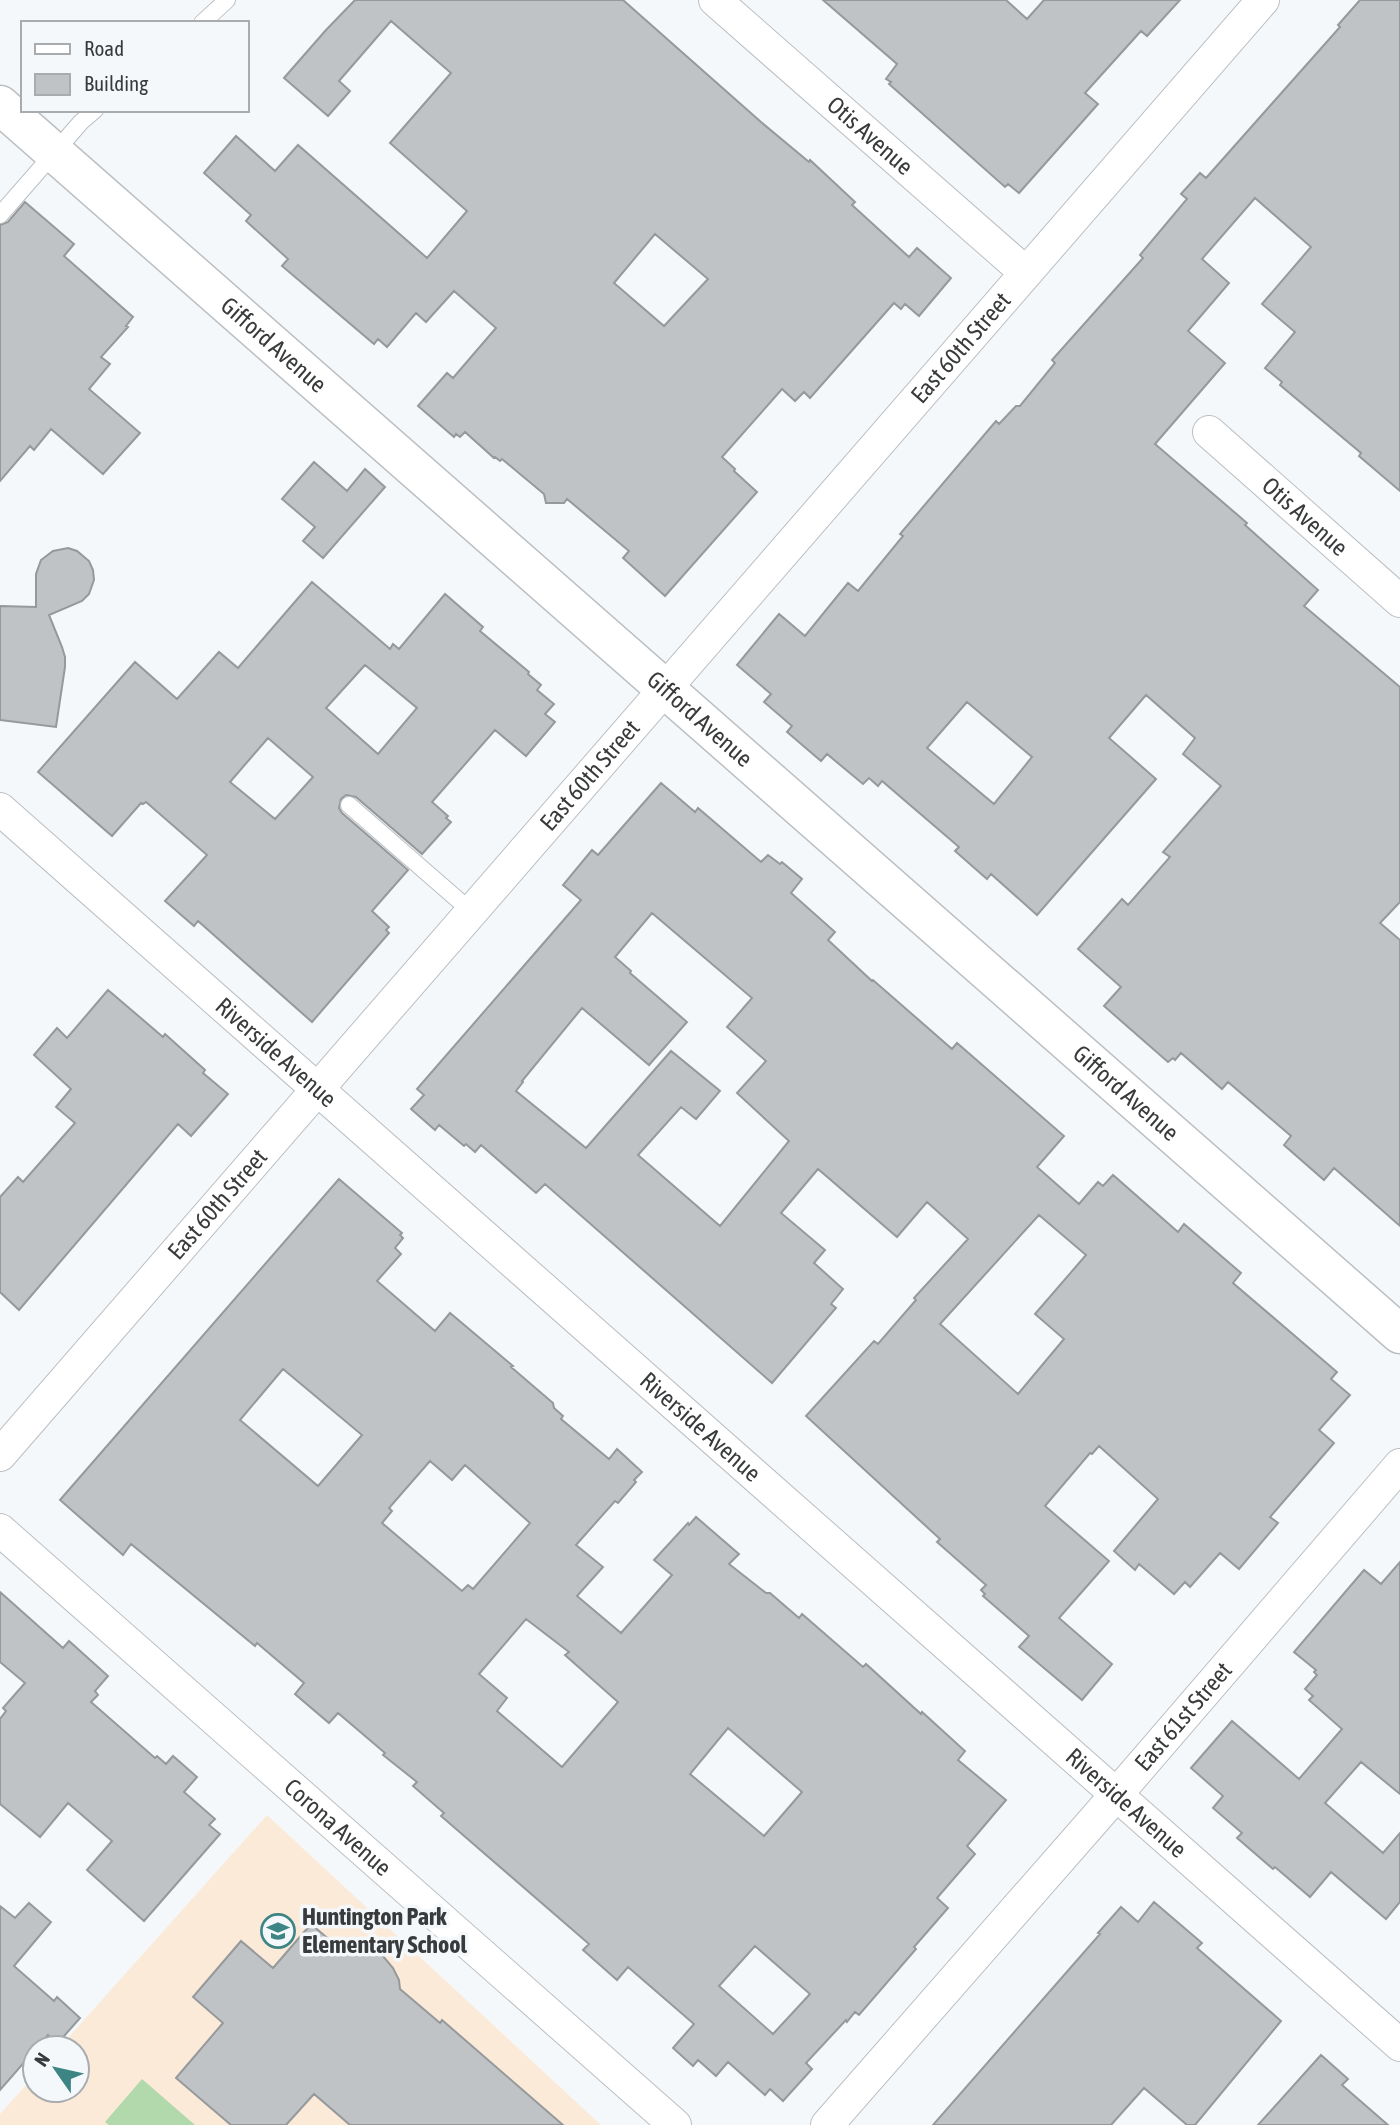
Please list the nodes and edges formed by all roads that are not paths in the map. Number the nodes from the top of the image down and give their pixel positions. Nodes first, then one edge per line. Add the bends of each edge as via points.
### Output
1 (227, 0) edge
2 (715, 0) edge
3 (1263, 0) edge
4 (204, 21) edge
5 (0, 105) edge
6 (93, 112) edge
7 (54, 152) junction
8 (0, 215) edge
9 (1026, 272) junction
10 (1209, 432) dead end
11 (1400, 601) edge
12 (665, 688) junction
13 (349, 805) dead end
14 (0, 809) edge
15 (472, 912) junction
16 (317, 1089) junction
17 (1400, 1334) edge
18 (0, 1455) edge
19 (1400, 1465) edge
20 (0, 1530) edge
21 (1116, 1795) junction
22 (1400, 2045) edge
23 (676, 2125) edge
24 (827, 2125) edge

1 - 4 lane
2 - 9 street, Otis Avenue
3 - 9 street, East 60th Street
5 - 7 street, Gifford Avenue
6 - 7 lane
7 - 8 lane
7 - 12 street, Gifford Avenue
9 - 12 street, East 60th Street
10 - 11 street, Otis Avenue
12 - 15 street, East 60th Street
12 - 17 street, Gifford Avenue
13 - 15 lane
14 - 16 street, Riverside Avenue
15 - 16 street, East 60th Street
16 - 18 street, East 60th Street
16 - 21 street, Riverside Avenue
19 - 21 street, East 61st Street
20 - 23 street, Corona Avenue
21 - 22 street, Riverside Avenue
21 - 24 street, East 61st Street

